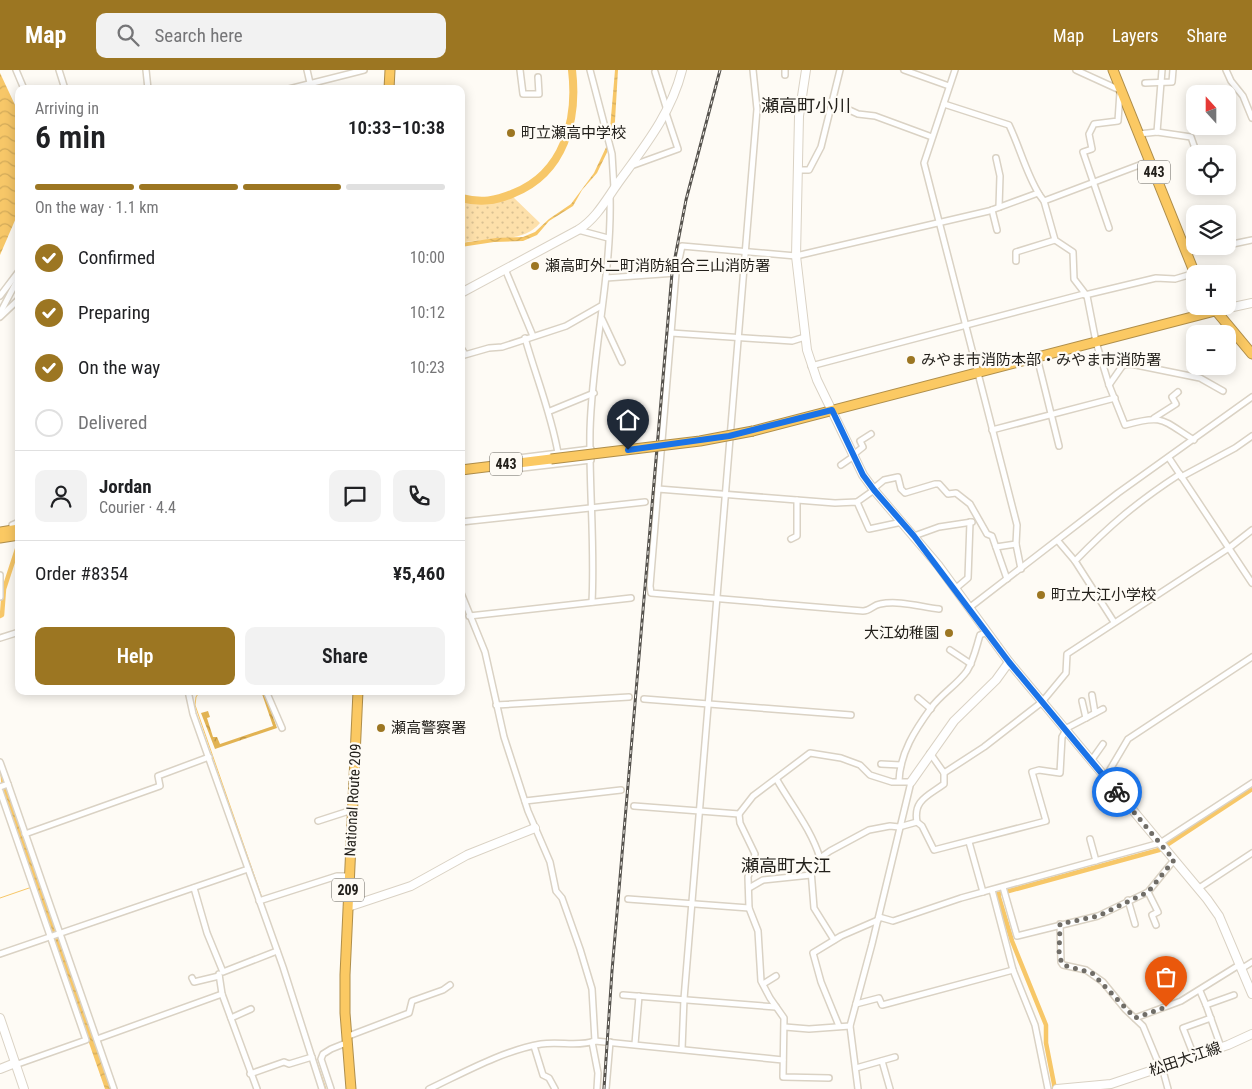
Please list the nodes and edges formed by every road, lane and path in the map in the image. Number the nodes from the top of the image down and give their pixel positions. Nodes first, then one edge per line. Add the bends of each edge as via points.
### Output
1 (16, 70) edge
2 (59, 70) edge
3 (146, 70) edge
4 (307, 70) edge
5 (364, 70) edge
6 (390, 70) edge
7 (520, 70) edge
8 (590, 70) edge
9 (682, 70) edge
10 (753, 70) edge
11 (806, 70) edge
12 (840, 70) edge
13 (904, 70) edge
14 (955, 70) edge
15 (1076, 70) edge
16 (1113, 70) edge
17 (1162, 70) edge
18 (1173, 70) edge
19 (1226, 70) edge
20 (655, 72) dead end
21 (538, 77) dead end
22 (1145, 83) dead end
23 (1161, 83) junction
24 (310, 84) junction
25 (22, 85) edge
26 (65, 85) edge
27 (148, 85) edge
28 (306, 85) edge
29 (389, 85) edge
30 (950, 86) junction
31 (1122, 90) junction
32 (834, 103) junction
33 (944, 104) junction
34 (666, 112) junction
35 (1252, 118) edge
36 (1157, 132) junction
37 (1139, 134) junction
38 (932, 137) junction
39 (1194, 145) edge
40 (996, 158) dead end
41 (1150, 161) junction
42 (630, 166) junction
43 (799, 170) junction
44 (1093, 181) junction
45 (614, 188) junction
46 (1039, 194) junction
47 (610, 196) junction
48 (1044, 201) junction
49 (1000, 207) junction
50 (992, 210) junction
51 (939, 223) junction
52 (1109, 228) dead end
53 (578, 230) junction
54 (998, 230) dead end
55 (608, 238) junction
56 (1055, 240) junction
57 (1252, 240) edge
58 (1236, 243) edge
59 (746, 251) junction
60 (1186, 252) edge
61 (796, 256) junction
62 (1016, 261) dead end
63 (505, 269) junction
64 (676, 274) junction
65 (1186, 275) edge
66 (15, 276) edge
67 (606, 278) junction
68 (15, 285) edge
69 (465, 291) edge
70 (1084, 294) junction
71 (0, 296) edge
72 (15, 303) edge
73 (1252, 303) edge
74 (1236, 305) edge
75 (601, 306) junction
76 (0, 313) edge
77 (1192, 315) edge
78 (1218, 315) edge
79 (600, 316) junction
80 (0, 317) edge
81 (967, 326) junction
82 (671, 333) junction
83 (533, 336) junction
84 (739, 336) junction
85 (805, 337) junction
86 (525, 338) junction
87 (1096, 342) junction
88 (465, 354) edge
89 (1252, 354) edge
90 (1037, 357) junction
91 (622, 362) dead end
92 (811, 366) junction
93 (977, 372) junction
94 (1109, 385) junction
95 (1178, 392) dead end
96 (1223, 392) dead end
97 (594, 393) junction
98 (1252, 397) edge
99 (1115, 398) junction
100 (550, 410) junction
101 (832, 410) junction
102 (1051, 415) junction
103 (1154, 418) junction
104 (992, 430) junction
105 (871, 434) dead end
106 (1252, 436) edge
107 (1194, 440) junction
108 (1059, 446) dead end
109 (591, 449) junction
110 (854, 455) junction
111 (554, 456) junction
112 (1169, 458) junction
113 (591, 460) junction
114 (842, 465) dead end
115 (492, 466) junction
116 (465, 469) edge
117 (1180, 476) junction
118 (658, 489) junction
119 (874, 490) junction
120 (726, 493) junction
121 (797, 500) junction
122 (645, 502) dead end
123 (857, 502) junction
124 (592, 507) junction
125 (977, 520) junction
126 (465, 522) edge
127 (902, 522) junction
128 (970, 522) junction
129 (1252, 530) edge
130 (15, 531) edge
131 (0, 532) edge
132 (15, 532) edge
133 (914, 536) junction
134 (0, 538) edge
135 (791, 539) dead end
136 (1058, 541) junction
137 (1016, 544) junction
138 (996, 547) junction
139 (1229, 548) junction
140 (1075, 560) junction
141 (1021, 568) junction
142 (0, 575) edge
143 (1007, 579) junction
144 (1252, 583) edge
145 (955, 589) junction
146 (0, 597) edge
147 (631, 598) dead end
148 (718, 600) junction
149 (592, 602) junction
150 (465, 604) edge
151 (969, 608) junction
152 (939, 609) dead end
153 (469, 616) junction
154 (1114, 622) junction
155 (987, 632) junction
156 (15, 633) edge
157 (0, 638) edge
158 (950, 650) dead end
159 (1252, 657) edge
160 (1009, 662) junction
161 (971, 664) junction
162 (189, 695) edge
163 (268, 695) edge
164 (358, 695) edge
165 (1092, 696) dead end
166 (629, 697) dead end
167 (918, 698) dead end
168 (644, 699) dead end
169 (1082, 701) dead end
170 (1042, 702) junction
171 (710, 704) junction
172 (496, 705) junction
173 (931, 709) junction
174 (1103, 709) dead end
175 (1096, 713) junction
176 (851, 715) dead end
177 (1086, 718) junction
178 (282, 728) dead end
179 (1066, 730) junction
180 (1104, 744) dead end
181 (930, 753) junction
182 (209, 757) junction
183 (1091, 760) junction
184 (0, 762) edge
185 (882, 764) dead end
186 (901, 765) junction
187 (944, 773) junction
188 (1105, 778) junction
189 (777, 780) junction
190 (899, 781) junction
191 (910, 782) junction
192 (1252, 783) edge
193 (4, 785) edge
194 (621, 790) dead end
195 (0, 791) edge
196 (525, 801) junction
197 (634, 806) dead end
198 (352, 810) junction
199 (701, 812) junction
200 (739, 814) junction
201 (318, 821) dead end
202 (917, 822) junction
203 (899, 827) junction
204 (535, 828) junction
205 (25, 834) junction
206 (1090, 839) dead end
207 (969, 842) junction
208 (1160, 844) junction
209 (1252, 853) edge
210 (820, 858) junction
211 (1174, 860) junction
212 (1096, 861) junction
213 (248, 869) junction
214 (349, 876) junction
215 (811, 876) junction
216 (1003, 886) junction
217 (194, 888) junction
218 (749, 888) junction
219 (1199, 888) junction
220 (992, 890) junction
221 (983, 892) junction
222 (1148, 892) junction
223 (628, 899) dead end
224 (1128, 900) junction
225 (259, 901) junction
226 (693, 904) junction
227 (348, 907) junction
228 (750, 908) junction
229 (878, 918) junction
230 (1060, 924) junction
231 (1135, 924) dead end
232 (1156, 925) dead end
233 (55, 935) junction
234 (834, 940) junction
235 (276, 951) junction
236 (0, 954) edge
237 (1252, 962) edge
238 (1240, 967) junction
239 (1013, 970) junction
240 (221, 974) junction
241 (776, 976) dead end
242 (192, 978) dead end
243 (763, 984) junction
244 (450, 985) dead end
245 (1200, 991) junction
246 (222, 994) junction
247 (1252, 994) edge
248 (623, 995) dead end
249 (1234, 995) dead end
250 (639, 996) junction
251 (684, 999) junction
252 (856, 1004) junction
253 (1206, 1005) junction
254 (776, 1007) junction
255 (251, 1009) dead end
256 (0, 1018) edge
257 (230, 1018) junction
258 (1135, 1018) junction
259 (1211, 1018) junction
260 (839, 1026) junction
261 (850, 1026) junction
262 (785, 1027) junction
263 (1252, 1034) edge
264 (97, 1039) junction
265 (346, 1040) junction
266 (594, 1041) junction
267 (610, 1042) junction
268 (635, 1044) junction
269 (534, 1046) junction
270 (1221, 1047) junction
271 (682, 1048) junction
272 (323, 1054) junction
273 (1194, 1056) junction
274 (312, 1057) junction
275 (895, 1057) dead end
276 (783, 1060) junction
277 (882, 1060) junction
278 (15, 1064) junction
279 (1161, 1067) junction
280 (0, 1068) edge
281 (856, 1068) junction
282 (250, 1074) junction
283 (829, 1078) dead end
284 (24, 1089) edge
285 (114, 1089) edge
286 (257, 1089) edge
287 (322, 1089) edge
288 (331, 1089) edge
289 (351, 1089) edge
290 (429, 1089) edge
291 (555, 1089) edge
292 (597, 1089) edge
293 (606, 1089) edge
294 (858, 1089) edge
295 (890, 1089) edge
296 (1048, 1089) edge
297 (1058, 1089) edge
298 (1168, 1089) edge

1 - 25 street
2 - 26 street
3 - 27 street
4 - 24 street
5 - 24 street
6 - 29 highway
7 - 21 street via 523,94 539,94
8 - 45 street via 612,154
9 - 34 street
10 - 59 street via 757,109
11 - 43 street via 800,116
12 - 32 street
13 - 30 street
14 - 30 street
15 - 31 street
16 - 31 highway, 443
17 - 23 street
18 - 23 street via 1172,82
19 - 35 street via 1243,96
20 - 34 street
22 - 23 street
23 - 36 street
24 - 28 street
30 - 33 street
31 - 37 highway, 443
31 - 44 street via 1118,121 1094,124 1089,134 1092,149 1083,152
32 - 38 street via 858,114 875,116
32 - 43 street via 821,146 809,170
33 - 38 street
33 - 46 street via 1009,125
34 - 42 street
34 - 42 street via 678,149
36 - 37 street
36 - 39 street via 1191,137
37 - 41 highway, 443
38 - 51 street via 924,163
40 - 49 street via 1000,176
41 - 44 street
41 - 60 highway, 443
42 - 45 street
43 - 61 street
44 - 48 street
44 - 52 street
45 - 47 street
46 - 48 street
46 - 49 street
47 - 53 street via 595,216
47 - 55 street
48 - 56 street
49 - 50 street
50 - 51 street
50 - 54 street
51 - 61 street
51 - 81 street
53 - 55 street
53 - 63 street
55 - 67 street
56 - 62 street via 1016,252
56 - 70 street via 1073,252 1074,279
57 - 58 street
59 - 61 street
59 - 64 street via 682,246
59 - 84 street
61 - 85 street
63 - 69 street
63 - 83 street
64 - 67 street
64 - 82 street
65 - 70 street via 1156,278
66 - 71 street
67 - 75 street
68 - 76 street
70 - 81 street
70 - 87 street
72 - 80 street
73 - 74 street
75 - 79 street
75 - 83 street via 575,322
77 - 87 highway, 443
78 - 89 highway
79 - 91 street
79 - 97 street
81 - 92 street
81 - 93 street
82 - 84 street
82 - 118 street
83 - 86 street
84 - 85 street via 792,341
84 - 120 street
85 - 92 street
86 - 88 street via 502,347
86 - 100 street via 533,370
87 - 90 highway, 443
87 - 94 street
90 - 93 highway, 443
90 - 102 street
92 - 101 street
93 - 101 highway, 443
93 - 104 street
94 - 96 street via 1123,365 1131,364 1200,378
94 - 99 street
95 - 103 street via 1172,397 1176,404
97 - 100 street
97 - 109 street
98 - 107 street
99 - 102 street
99 - 103 street via 1126,425
100 - 111 street
101 - 110 street
101 - 111 highway, 443, bridge via 700,441
102 - 104 street
102 - 108 street
103 - 107 street via 1160,418
104 - 137 street via 1017,525
105 - 110 street via 860,442 863,447
106 - 117 street
107 - 112 street
109 - 111 street
109 - 113 street
110 - 114 street
110 - 119 street
111 - 115 highway, 443
112 - 117 street
112 - 136 street via 1118,493
113 - 115 street via 496,471
113 - 124 street
115 - 116 highway, 443
117 - 139 street
117 - 140 street via 1140,500
118 - 120 street
118 - 148 street via 651,593
119 - 123 street
119 - 125 street via 884,480 898,477 905,492 939,484 948,494 956,493 965,498
119 - 127 street
120 - 121 street
120 - 148 street
121 - 123 street
121 - 135 street via 797,536
122 - 124 street
123 - 127 street via 869,529
124 - 126 street
124 - 149 street
125 - 128 street
125 - 138 street via 992,536
127 - 133 street
128 - 133 street via 939,527
128 - 145 street via 968,578
129 - 139 street
130 - 131 highway
132 - 134 highway
133 - 145 street
136 - 140 street
136 - 141 street
137 - 138 street
137 - 141 street
138 - 143 street
139 - 144 street
139 - 154 street
140 - 154 street
141 - 143 street
142 - 146 street
143 - 151 street
145 - 151 street
147 - 149 street
148 - 152 street via 863,611 888,603
148 - 171 street
149 - 153 street
150 - 153 street
151 - 155 street
153 - 172 street via 484,652
154 - 170 street via 1067,654 1066,673
155 - 160 street
155 - 161 street via 980,635
156 - 157 street
158 - 161 street
159 - 188 street via 1128,739
160 - 170 street
160 - 181 street via 996,680 954,721
161 - 173 street
162 - 182 street
163 - 178 street
164 - 198 highway, National Route 209 / 209
165 - 175 street
166 - 172 street
167 - 173 street
168 - 171 street
169 - 177 street
170 - 179 street
170 - 187 street
171 - 176 street
171 - 199 street
172 - 196 street
173 - 186 street via 915,730
174 - 175 street
175 - 177 street
177 - 179 street
179 - 183 street
179 - 207 street via 1062,737 1060,773 1032,772 1046,821
180 - 183 street
181 - 187 street
181 - 191 street
182 - 205 street via 158,776 160,786
182 - 213 street
183 - 188 street
184 - 193 street
185 - 186 street
186 - 190 street
187 - 202 street via 944,784 916,807
188 - 208 street
189 - 190 street via 810,754 842,758 860,765 870,775
189 - 200 street via 753,796
189 - 210 street via 810,831
190 - 191 street
191 - 203 street
192 - 208 street
193 - 205 street
194 - 196 street
195 - 233 street
196 - 204 street
197 - 199 street
198 - 201 street
198 - 214 highway, National Route 209 / 209
199 - 200 street
199 - 226 street
200 - 218 street via 755,854 748,877
202 - 203 street
202 - 207 street via 934,850
203 - 210 street via 869,830
203 - 229 street
204 - 227 street via 455,860 411,886
204 - 266 street via 550,862 556,891 562,898 592,989
205 - 233 street
206 - 212 street
207 - 221 street
208 - 211 street
208 - 212 street
209 - 219 street
210 - 215 street via 811,870
211 - 219 street
211 - 222 street
212 - 216 street
213 - 217 street
213 - 225 street
214 - 225 street via 337,876
214 - 227 highway, National Route 209 / 209
215 - 218 street via 782,876 763,880
215 - 234 street via 814,908
216 - 220 street
216 - 230 street via 1017,936
217 - 233 street
217 - 240 street
218 - 228 street
219 - 238 street via 1218,916
220 - 221 street
220 - 239 street
221 - 229 street via 893,920
222 - 224 street
222 - 232 street via 1158,912 1152,915
223 - 226 street
224 - 230 street via 1098,916
224 - 231 street
225 - 235 street
226 - 228 street
226 - 251 street
227 - 265 highway, National Route 209 / 209
228 - 243 street via 758,931
229 - 234 street
229 - 252 street
230 - 258 street via 1063,965 1092,973
233 - 236 street
233 - 264 street
233 - 278 street via 86,1040
234 - 260 street via 813,954
235 - 240 street
235 - 274 street
237 - 238 street
238 - 245 street via 1221,975
238 - 247 street
239 - 252 street via 882,1005 879,998
239 - 296 street via 1035,1025
240 - 242 street via 194,982
240 - 246 street
241 - 243 street
243 - 254 street
244 - 265 street via 412,1001 409,1013
245 - 253 street
245 - 258 street
246 - 257 street
246 - 264 street
248 - 250 street
249 - 253 street
250 - 251 street
250 - 268 street
251 - 254 street
251 - 271 street
252 - 261 street
253 - 259 street
254 - 262 street via 784,1018
255 - 257 street
256 - 278 street
257 - 282 street
258 - 279 street via 1143,1026
259 - 270 street
259 - 273 street via 1183,1028
260 - 261 street
260 - 262 street
261 - 281 street
262 - 276 street
263 - 270 street, 松田大江線
264 - 285 street
265 - 272 street
265 - 289 highway, National Route 209 / 209
266 - 267 street
266 - 269 street
266 - 292 street
267 - 268 street
267 - 293 street
268 - 271 street
269 - 290 street via 501,1056
269 - 291 street via 542,1075 550,1078
270 - 273 street, 松田大江線
271 - 276 street
272 - 274 street
272 - 288 street
273 - 279 street, 松田大江線
274 - 282 street via 289,1064 284,1062
274 - 287 street
275 - 277 street
276 - 283 street via 783,1077
277 - 281 street
277 - 295 street
278 - 280 street
278 - 284 street
279 - 297 street, 松田大江線 via 1111,1084
279 - 298 street
281 - 294 street
282 - 286 street

